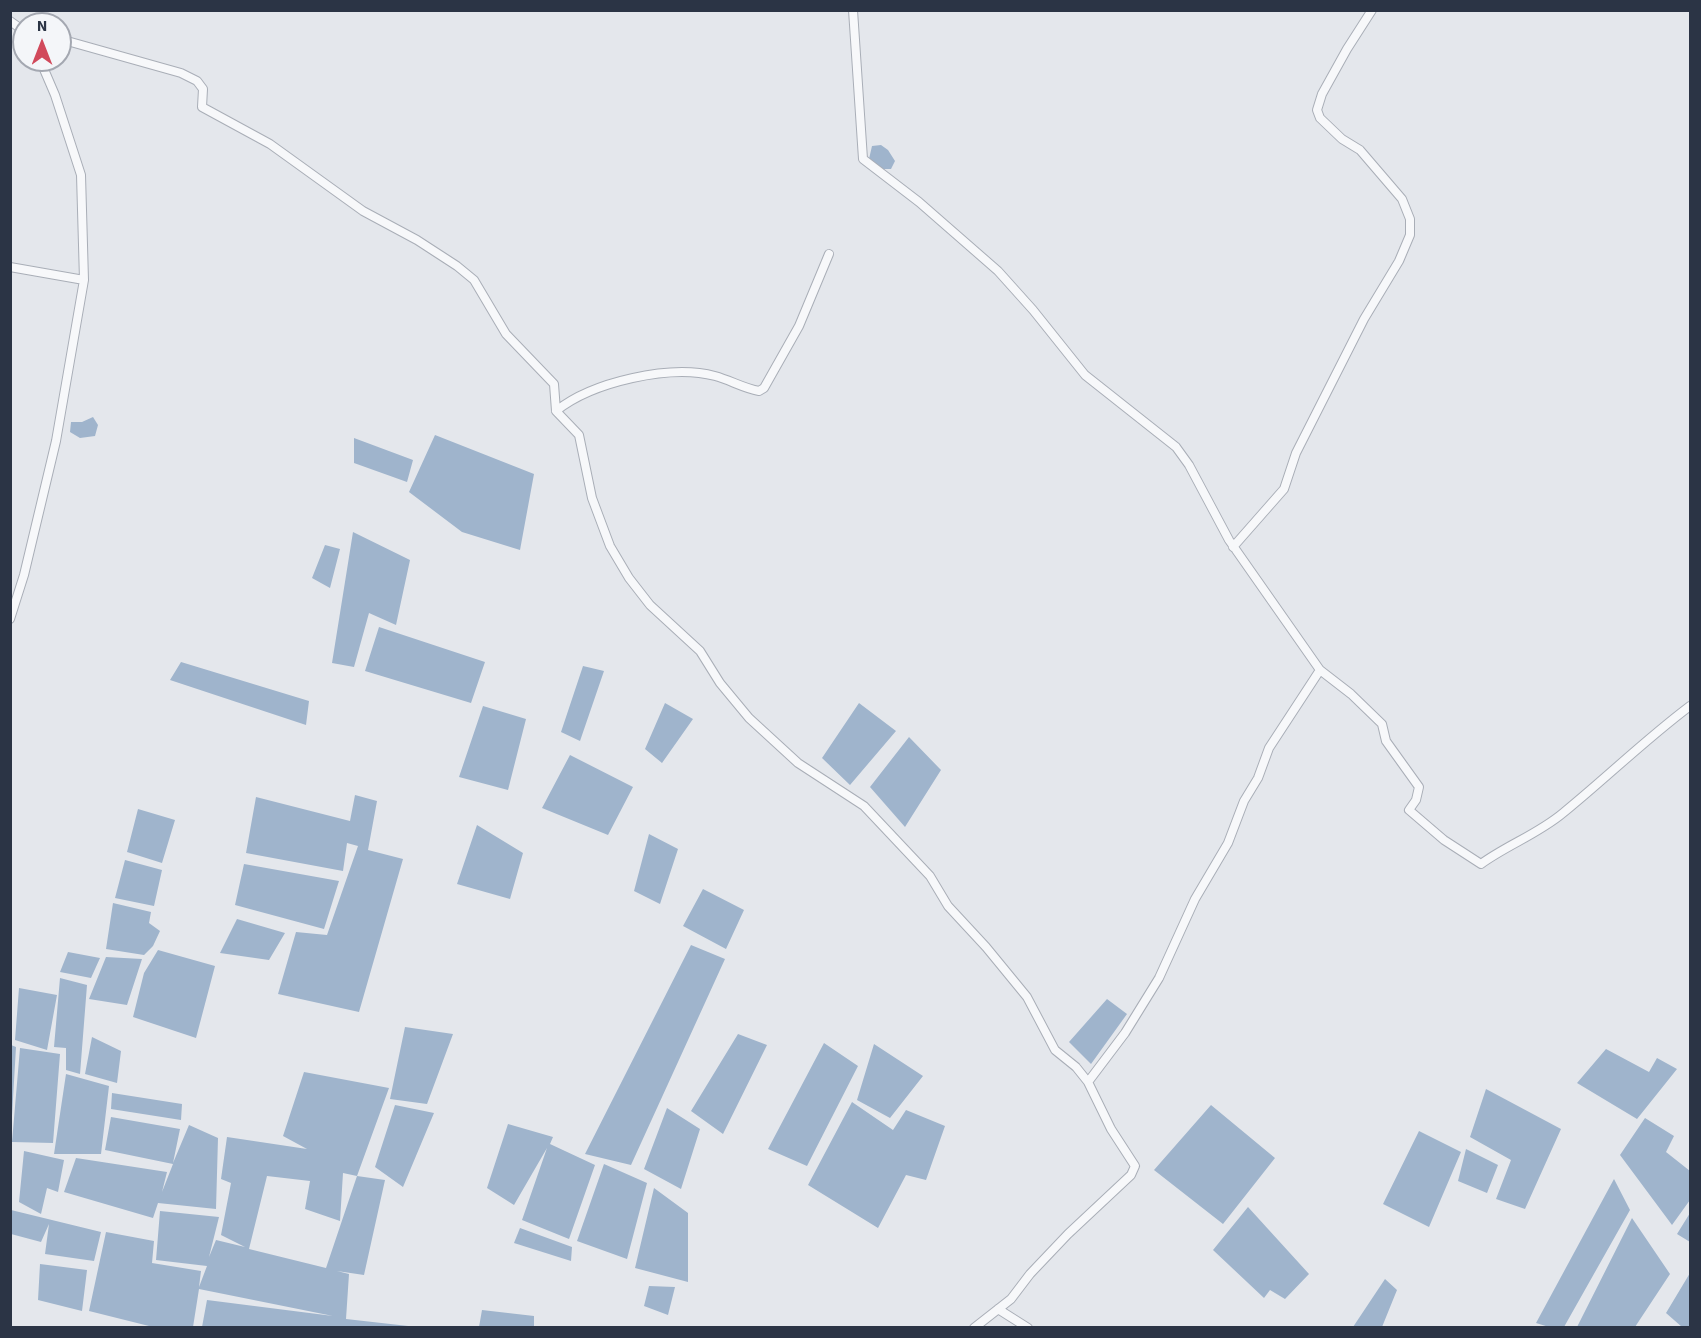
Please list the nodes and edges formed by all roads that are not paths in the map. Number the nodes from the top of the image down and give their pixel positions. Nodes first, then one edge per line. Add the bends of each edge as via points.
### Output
1 (853, 10) edge
2 (1372, 10) edge
3 (72, 42) edge
4 (45, 72) edge
5 (829, 254) dead end
6 (10, 267) edge
7 (84, 280) junction
8 (556, 411) junction
9 (1233, 547) junction
10 (10, 619) edge
11 (1320, 670) junction
12 (1690, 706) edge
13 (1088, 1082) junction
14 (998, 1309) junction
15 (975, 1328) edge
16 (1028, 1328) edge

1 - 9 street via 863,159 920,202 998,271 1085,375 1176,447
2 - 9 street via 1341,59 1317,110 1320,118 1360,150 1402,199 1410,219 1410,235 1296,453 1284,489
3 - 8 street via 197,81 203,89 202,107 270,144 363,211 457,266 474,280 506,334 555,384
4 - 7 street via 81,175
5 - 8 street via 787,350 759,391 701,374 652,375 623,380 576,397
6 - 7 street
7 - 10 street via 56,441
8 - 13 street via 579,435 592,498 610,546 628,578 650,605 700,651 749,718 798,763 864,806 896,838 1027,997 1054,1050
9 - 11 street
11 - 12 street via 1382,724 1386,741 1419,787 1409,810 1481,864 1563,813
11 - 13 street via 1269,748 1228,843 1195,899 1159,978
13 - 14 street via 1135,1166 1131,1175 1068,1234
14 - 15 street
14 - 16 street

